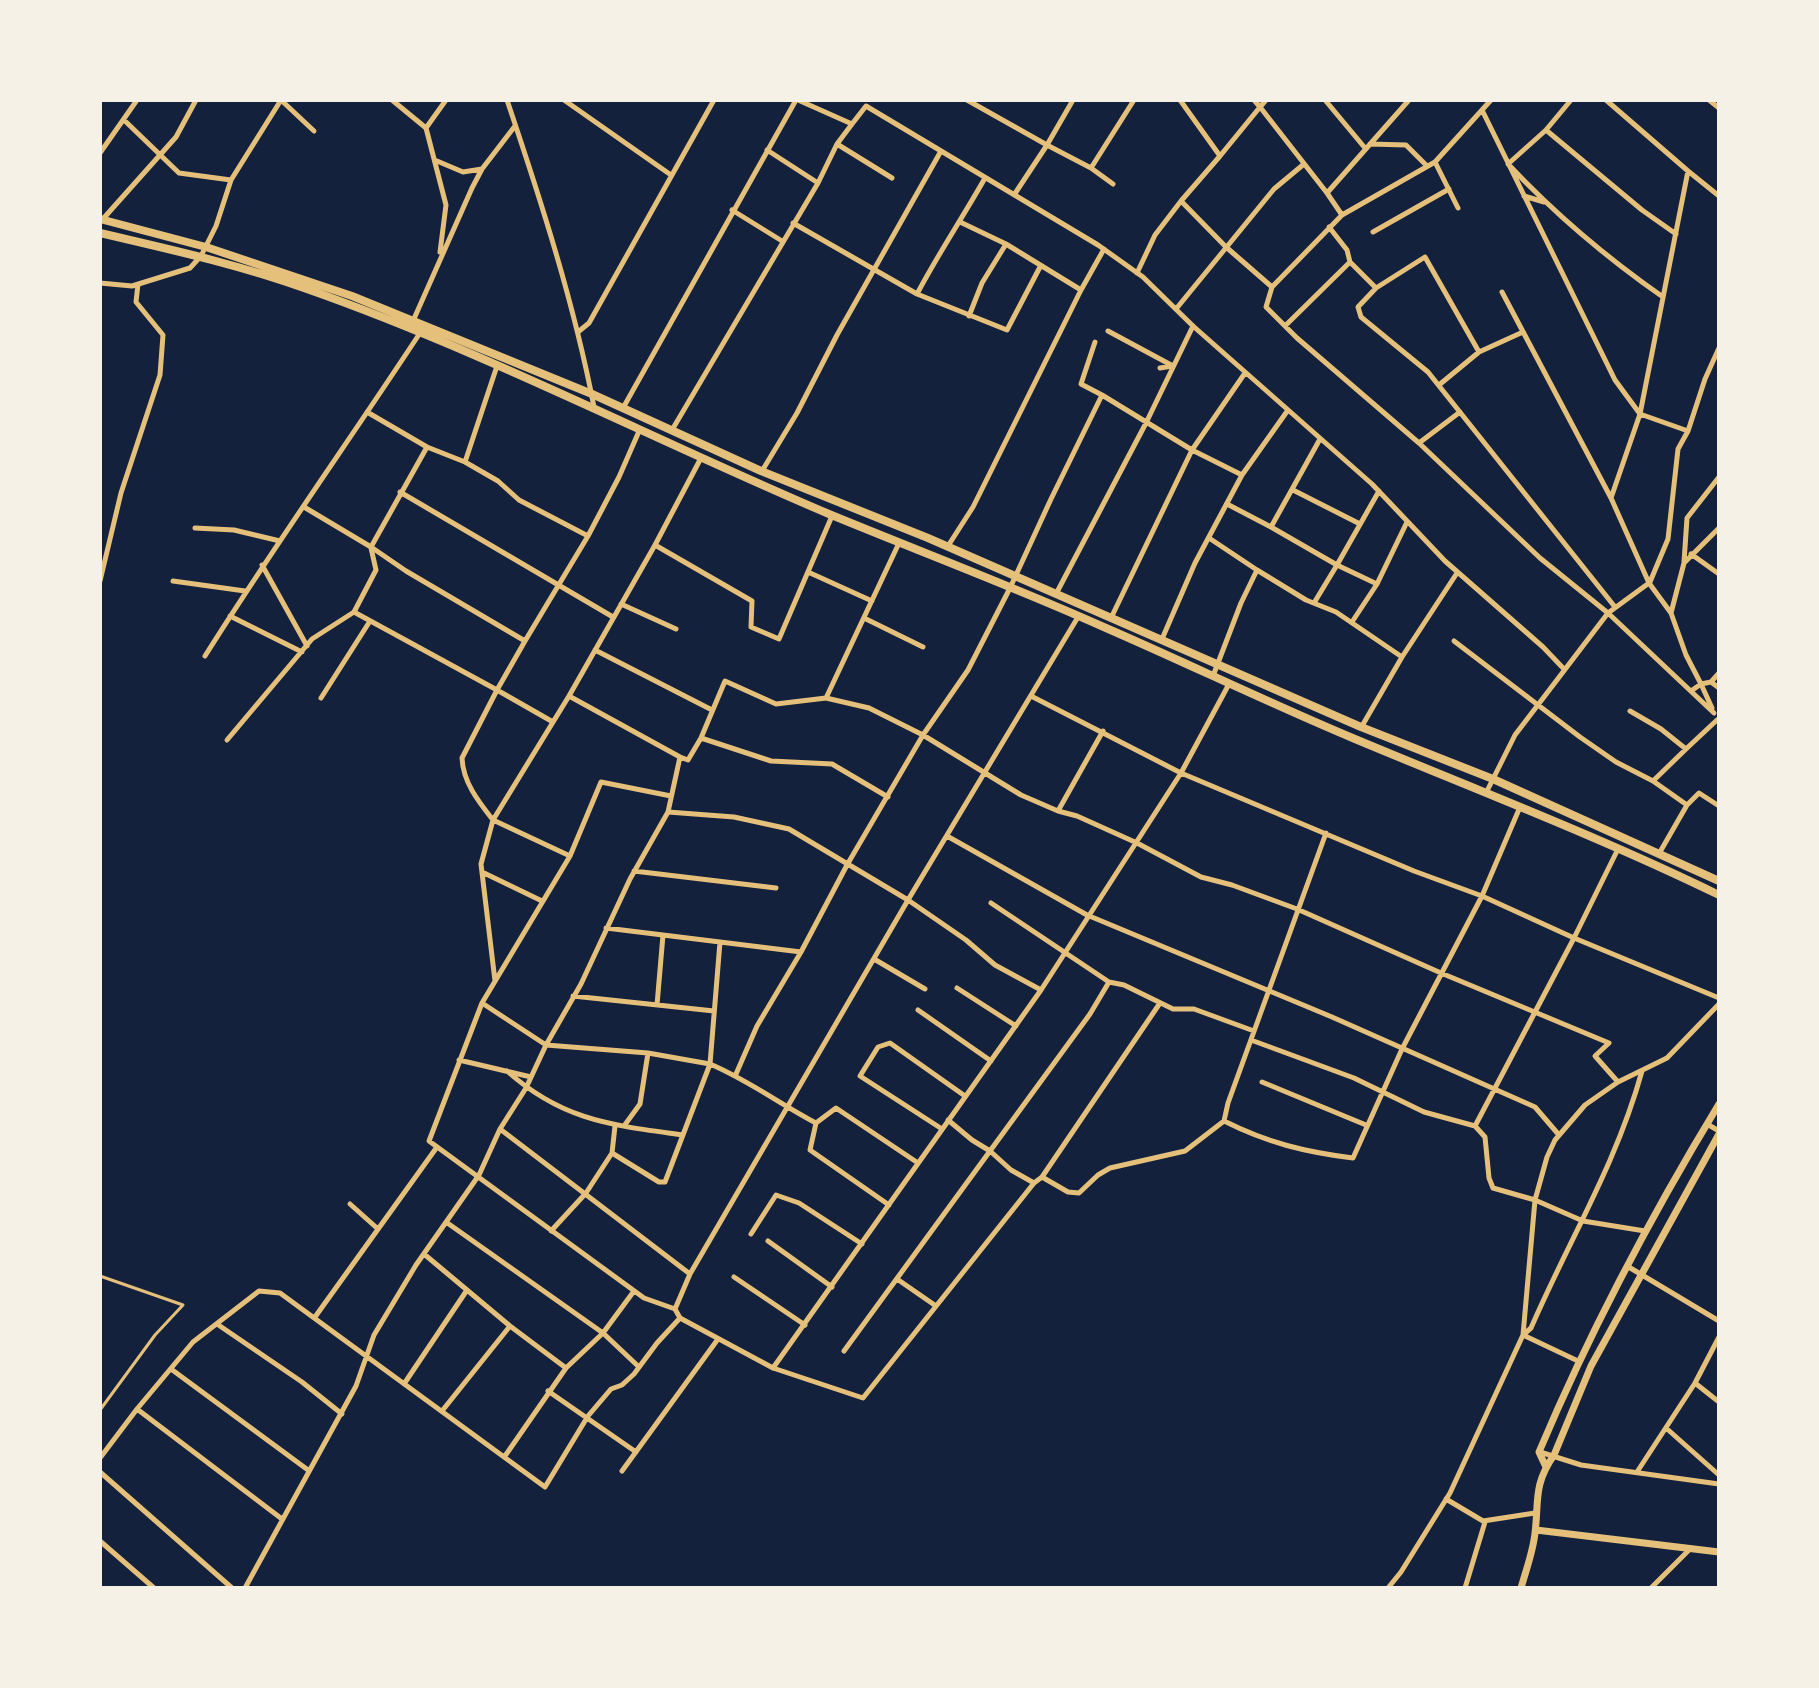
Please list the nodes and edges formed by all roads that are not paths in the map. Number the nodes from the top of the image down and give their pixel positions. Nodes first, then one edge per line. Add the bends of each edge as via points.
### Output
1 (137, 100) edge
2 (196, 100) edge
3 (281, 100) edge
4 (392, 100) edge
5 (446, 100) edge
6 (507, 100) edge
7 (564, 100) edge
8 (714, 100) edge
9 (797, 100) edge
10 (967, 100) edge
11 (1073, 100) edge
12 (1134, 100) edge
13 (1180, 100) edge
14 (1254, 100) edge
15 (1266, 100) edge
16 (1325, 100) edge
17 (1409, 100) edge
18 (1491, 100) edge
19 (1571, 100) edge
20 (1606, 100) edge
21 (1709, 100) edge
22 (868, 103) edge
23 (1260, 107) junction
24 (1719, 108) edge
25 (1482, 110) junction
26 (124, 120) junction
27 (852, 124) junction
28 (516, 125) junction
29 (426, 128) junction
30 (1546, 130) junction
31 (314, 131) dead end
32 (837, 144) junction
33 (1047, 145) junction
34 (1367, 146) junction
35 (767, 150) junction
36 (941, 151) junction
37 (100, 153) edge
38 (160, 156) junction
39 (1220, 156) junction
40 (436, 161) junction
41 (1435, 162) junction
42 (1304, 164) junction
43 (1508, 164) junction
44 (1427, 166) junction
45 (1091, 168) junction
46 (482, 169) junction
47 (1688, 171) junction
48 (671, 175) junction
49 (892, 178) dead end
50 (985, 178) junction
51 (231, 180) junction
52 (818, 183) junction
53 (1113, 184) dead end
54 (1449, 189) junction
55 (1327, 193) junction
56 (1014, 195) junction
57 (1524, 196) junction
58 (1719, 196) edge
59 (1181, 201) junction
60 (1545, 202) junction
61 (1458, 208) dead end
62 (732, 210) junction
63 (1342, 215) junction
64 (101, 219) edge
65 (960, 222) junction
66 (793, 223) junction
67 (1329, 227) junction
68 (1373, 232) dead end
69 (1676, 234) junction
70 (100, 235) edge
71 (782, 241) junction
72 (1006, 244) junction
73 (206, 247) junction
74 (1226, 247) junction
75 (1104, 249) junction
76 (201, 256) junction
77 (440, 258) junction
78 (1350, 262) junction
79 (1040, 267) junction
80 (873, 270) junction
81 (1137, 273) junction
82 (100, 283) edge
83 (138, 284) junction
84 (1272, 287) junction
85 (1376, 288) junction
86 (1081, 290) junction
87 (1502, 292) dead end
88 (917, 294) junction
89 (1663, 297) junction
90 (1176, 309) junction
91 (969, 316) junction
92 (413, 321) junction
93 (1193, 326) junction
94 (1285, 326) junction
95 (1108, 331) dead end
96 (578, 332) junction
97 (1523, 332) junction
98 (420, 333) junction
99 (1095, 342) dead end
100 (1719, 348) edge
101 (1479, 352) junction
102 (497, 366) junction
103 (1173, 366) junction
104 (1160, 368) dead end
105 (1245, 373) junction
106 (1439, 385) junction
107 (592, 394) junction
108 (1102, 395) junction
109 (594, 407) junction
110 (623, 408) junction
111 (1288, 410) junction
112 (367, 412) junction
113 (1460, 412) junction
114 (1640, 414) junction
115 (1146, 423) junction
116 (640, 429) junction
117 (672, 430) junction
118 (1688, 431) junction
119 (1320, 439) junction
120 (1419, 443) junction
121 (427, 447) junction
122 (1192, 450) junction
123 (701, 458) junction
124 (465, 462) junction
125 (761, 471) junction
126 (1242, 475) junction
127 (1719, 477) edge
128 (1293, 490) junction
129 (1379, 491) junction
130 (400, 492) junction
131 (1611, 498) junction
132 (1227, 504) junction
133 (304, 507) junction
134 (833, 515) junction
135 (1407, 522) junction
136 (1360, 524) junction
137 (1271, 527) junction
138 (195, 528) dead end
139 (1719, 528) edge
140 (588, 536) junction
141 (1209, 538) junction
142 (280, 541) junction
143 (899, 542) junction
144 (655, 545) junction
145 (1686, 545) junction
146 (371, 547) junction
147 (948, 547) junction
148 (1692, 555) junction
149 (1684, 563) junction
150 (262, 565) junction
151 (1337, 565) junction
152 (1257, 570) junction
153 (808, 572) junction
154 (1457, 573) junction
155 (1719, 574) edge
156 (1016, 576) junction
157 (1590, 577) junction
158 (100, 581) edge
159 (173, 581) dead end
160 (1649, 583) junction
161 (1377, 584) junction
162 (557, 587) junction
163 (1010, 588) junction
164 (245, 591) junction
165 (1056, 594) junction
166 (1590, 598) junction
167 (872, 601) junction
168 (1314, 603) junction
169 (621, 604) junction
170 (1615, 607) junction
171 (354, 612) junction
172 (1608, 613) junction
173 (1671, 613) junction
174 (230, 616) junction
175 (1078, 616) junction
176 (613, 617) junction
177 (864, 618) junction
178 (1111, 618) junction
179 (370, 621) junction
180 (1352, 622) junction
181 (676, 629) dead end
182 (1162, 639) junction
183 (525, 641) junction
184 (1454, 641) dead end
185 (307, 646) junction
186 (923, 647) dead end
187 (595, 650) junction
188 (302, 652) junction
189 (205, 656) dead end
190 (1402, 657) junction
191 (1218, 665) junction
192 (1564, 669) junction
193 (1719, 673) edge
194 (1213, 677) junction
195 (1711, 682) junction
196 (1230, 683) junction
197 (1701, 684) junction
198 (1719, 688) edge
199 (497, 690) junction
200 (1691, 691) junction
201 (569, 696) junction
202 (1031, 696) junction
203 (321, 698) dead end
204 (826, 698) junction
205 (1537, 706) junction
206 (712, 710) junction
207 (1630, 711) dead end
208 (1717, 719) edge
209 (553, 722) junction
210 (1361, 727) junction
211 (1103, 731) junction
212 (923, 735) junction
213 (701, 738) junction
214 (227, 740) dead end
215 (1686, 749) junction
216 (680, 757) junction
217 (1181, 773) junction
218 (985, 774) junction
219 (1493, 779) junction
220 (1653, 781) junction
221 (1487, 791) junction
222 (671, 796) junction
223 (888, 797) junction
224 (1687, 805) junction
225 (1521, 806) junction
226 (1719, 806) edge
227 (1058, 811) junction
228 (668, 812) junction
229 (493, 820) junction
230 (1326, 833) junction
231 (947, 836) junction
232 (1137, 843) junction
233 (1619, 848) junction
234 (1660, 852) junction
235 (570, 856) junction
236 (847, 865) junction
237 (634, 871) junction
238 (482, 872) junction
239 (1719, 881) edge
240 (776, 888) dead end
241 (1719, 895) edge
242 (1482, 896) junction
243 (908, 900) junction
244 (542, 901) junction
245 (991, 903) dead end
246 (1297, 909) junction
247 (1087, 915) junction
248 (606, 928) junction
249 (663, 935) junction
250 (1574, 938) junction
251 (720, 942) junction
252 (1065, 951) junction
253 (801, 952) junction
254 (874, 959) junction
255 (1441, 973) junction
256 (495, 981) junction
257 (1109, 982) junction
258 (957, 988) dead end
259 (925, 989) dead end
260 (1041, 990) junction
261 (1268, 991) junction
262 (573, 996) junction
263 (1719, 1001) edge
264 (482, 1003) junction
265 (1160, 1003) junction
266 (657, 1005) junction
267 (918, 1010) dead end
268 (714, 1011) junction
269 (1535, 1012) junction
270 (1016, 1026) junction
271 (1254, 1031) junction
272 (1251, 1040) junction
273 (546, 1045) junction
274 (1402, 1049) junction
275 (648, 1053) junction
276 (459, 1060) junction
277 (991, 1061) junction
278 (710, 1064) junction
279 (1642, 1070) junction
280 (507, 1071) junction
281 (736, 1074) junction
282 (531, 1077) junction
283 (1262, 1082) dead end
284 (1618, 1082) junction
285 (1494, 1087) junction
286 (526, 1088) junction
287 (1381, 1091) junction
288 (965, 1096) junction
289 (1719, 1104) edge
290 (788, 1108) junction
291 (948, 1120) junction
292 (1224, 1121) junction
293 (816, 1123) junction
294 (1707, 1124) junction
295 (1366, 1125) junction
296 (615, 1126) junction
297 (1475, 1126) junction
298 (623, 1127) junction
299 (500, 1129) junction
300 (942, 1129) junction
301 (1719, 1133) edge
302 (683, 1135) junction
303 (1559, 1135) junction
304 (437, 1147) junction
305 (990, 1151) junction
306 (612, 1153) junction
307 (918, 1163) junction
308 (479, 1175) junction
309 (1042, 1177) junction
310 (1034, 1183) junction
311 (586, 1193) junction
312 (1535, 1200) junction
313 (350, 1204) dead end
314 (889, 1205) junction
315 (1583, 1221) junction
316 (446, 1222) junction
317 (378, 1229) junction
318 (551, 1231) junction
319 (1646, 1232) junction
320 (751, 1234) dead end
321 (768, 1241) dead end
322 (862, 1244) junction
323 (424, 1254) junction
324 (1627, 1266) junction
325 (690, 1274) junction
326 (1641, 1274) junction
327 (100, 1276) edge
328 (734, 1277) dead end
329 (897, 1279) junction
330 (832, 1287) junction
331 (467, 1290) junction
332 (634, 1291) junction
333 (936, 1306) junction
334 (675, 1309) junction
335 (315, 1317) junction
336 (680, 1318) junction
337 (1719, 1321) edge
338 (217, 1324) junction
339 (805, 1325) junction
340 (510, 1326) junction
341 (603, 1333) junction
342 (1523, 1335) junction
343 (1719, 1337) edge
344 (718, 1339) junction
345 (844, 1351) dead end
346 (366, 1354) junction
347 (1578, 1361) junction
348 (639, 1367) junction
349 (566, 1368) junction
350 (773, 1368) junction
351 (171, 1369) junction
352 (1695, 1383) junction
353 (404, 1384) junction
354 (548, 1391) junction
355 (1719, 1402) edge
356 (137, 1409) junction
357 (100, 1410) edge
358 (442, 1411) junction
359 (342, 1414) junction
360 (588, 1416) junction
361 (1666, 1428) junction
362 (636, 1452) junction
363 (1539, 1452) junction
364 (1554, 1455) junction
365 (505, 1456) junction
366 (100, 1458) edge
367 (1546, 1467) junction
368 (308, 1470) junction
369 (622, 1471) dead end
370 (100, 1472) edge
371 (1637, 1472) junction
372 (1719, 1475) edge
373 (1719, 1484) edge
374 (1446, 1499) junction
375 (1535, 1513) junction
376 (282, 1519) junction
377 (1485, 1522) junction
378 (1536, 1530) junction
379 (100, 1541) edge
380 (1692, 1547) junction
381 (1719, 1552) edge
382 (154, 1588) edge
383 (232, 1588) edge
384 (245, 1588) edge
385 (1388, 1588) edge
386 (1465, 1588) edge
387 (1521, 1588) edge
388 (1651, 1588) edge

1 - 26 street
2 - 38 street
3 - 31 street
3 - 51 street
4 - 29 street
5 - 29 street
6 - 28 street
7 - 48 street
8 - 48 street
9 - 27 street
9 - 35 street
10 - 33 street
11 - 33 street
12 - 45 street
13 - 39 street
14 - 23 street
15 - 23 street
16 - 34 street
17 - 34 street
18 - 25 street
19 - 30 street
20 - 47 street
21 - 24 street
22 - 27 street
22 - 36 street
23 - 39 street
23 - 42 street
25 - 41 street
25 - 43 street
26 - 37 street
26 - 38 street
27 - 32 street
28 - 46 street
28 - 96 street
29 - 40 street
30 - 43 street
30 - 69 street
32 - 49 street
32 - 52 street
33 - 45 street
33 - 56 street
34 - 44 street via 1406,145
34 - 55 street
35 - 52 street
35 - 62 street
36 - 50 street
36 - 80 street
38 - 51 street via 179,173
38 - 64 street
39 - 59 street
40 - 46 street via 463,172
40 - 77 street via 446,205
41 - 44 street
41 - 54 street
42 - 55 street
42 - 74 street via 1274,189
43 - 57 street
43 - 60 street
44 - 63 street
45 - 53 street
46 - 77 street
47 - 58 street
47 - 69 street
48 - 96 street via 589,323
50 - 56 street
50 - 65 street
51 - 73 street
52 - 66 street
54 - 61 street
54 - 68 street
55 - 63 street
56 - 75 street
57 - 60 street
57 - 114 street via 1615,380
59 - 74 street
59 - 81 street via 1155,235
60 - 89 street
62 - 71 street
62 - 110 street
63 - 67 street
64 - 73 main road
65 - 72 street
65 - 88 street
66 - 71 street
66 - 80 street
67 - 78 street
67 - 84 street
69 - 89 street
70 - 76 main road
71 - 117 street
72 - 79 street
72 - 91 street
73 - 76 street
73 - 92 main road
74 - 84 street
74 - 90 street
75 - 81 street
75 - 86 street
76 - 83 street via 190,268
76 - 98 main road via 303,287
77 - 92 street
78 - 85 street
78 - 94 street
79 - 86 street
79 - 91 street via 1007,330
80 - 88 street
80 - 125 street
81 - 90 street
82 - 83 street
83 - 158 street via 136,302 163,335 160,375 121,493
84 - 94 street via 1266,307
85 - 101 street via 1425,257
85 - 106 street via 1358,307 1361,317
86 - 147 street
87 - 97 street
88 - 91 street
89 - 114 street
90 - 93 street
92 - 107 main road
93 - 103 street
93 - 105 street
94 - 120 street
95 - 103 street
96 - 107 street
97 - 101 street
97 - 131 street
98 - 102 main road
98 - 112 street
99 - 108 street via 1081,384
100 - 118 street
101 - 106 street
102 - 109 main road
102 - 124 street
103 - 104 street
103 - 115 street
105 - 111 street
105 - 122 street
106 - 113 street
107 - 109 street
107 - 110 main road
108 - 115 street
108 - 156 street
109 - 116 main road
110 - 117 main road
111 - 119 street
111 - 126 street
112 - 121 street
112 - 133 street
113 - 120 street
113 - 157 street
114 - 118 street
114 - 131 street
115 - 122 street
115 - 165 street
116 - 123 main road
116 - 140 street
117 - 125 main road
118 - 160 street via 1678,449 1668,539
119 - 128 street
119 - 129 street
120 - 166 street
121 - 124 street
121 - 130 street
122 - 126 street
122 - 178 street
123 - 134 main road
123 - 144 street
124 - 140 street via 519,500
125 - 147 main road
126 - 132 street
127 - 145 street via 1687,518
128 - 136 street
128 - 137 street
129 - 135 street
129 - 136 street
130 - 146 street
130 - 162 street
131 - 160 street
132 - 137 street
132 - 141 street
133 - 142 street
133 - 146 street
134 - 143 main road
134 - 153 street
135 - 154 street
135 - 161 street
136 - 151 street
137 - 151 street
138 - 142 street
139 - 148 street
140 - 162 street
141 - 152 street
141 - 182 street
142 - 150 street
143 - 163 main road
143 - 167 street
144 - 153 street via 752,601 751,627 779,639
144 - 169 street
145 - 148 street
145 - 149 street
146 - 171 street via 376,570
146 - 183 street
147 - 156 main road
148 - 149 street
148 - 155 street
149 - 173 street
150 - 164 street
150 - 185 street
151 - 161 street
151 - 168 street
152 - 168 street
152 - 191 street
153 - 167 street
154 - 190 street
154 - 192 street
156 - 163 street
156 - 165 main road
157 - 166 street
157 - 170 street
159 - 164 street
160 - 170 street
160 - 173 street
161 - 180 street
162 - 176 street
162 - 183 street
163 - 175 main road
163 - 212 street via 968,670
164 - 174 street
165 - 178 main road
166 - 172 street
167 - 177 street
168 - 180 street
169 - 176 street
169 - 181 street
170 - 172 street
171 - 179 street
171 - 185 street
172 - 192 street
172 - 200 street
173 - 197 street
174 - 188 street
174 - 189 street
175 - 194 main road
175 - 202 street
176 - 187 street
177 - 186 street
177 - 204 street
178 - 182 main road
179 - 199 street
179 - 203 street
180 - 190 street
182 - 191 main road
183 - 199 street
184 - 205 street
185 - 188 street
187 - 201 street
187 - 206 street
188 - 214 street
190 - 210 street
191 - 194 street
191 - 210 main road
192 - 205 street
193 - 195 street
194 - 196 main road
195 - 197 street
195 - 198 street
196 - 217 street
196 - 221 main road
197 - 200 street
197 - 208 street
199 - 209 street
199 - 229 street via 462,758 471,790
200 - 208 street
201 - 209 street
201 - 216 street
202 - 211 street
202 - 218 street
204 - 206 street via 776,704 725,681
204 - 212 street via 869,708
205 - 219 street
205 - 220 street via 1616,762
206 - 213 street
207 - 215 street
208 - 215 street
209 - 229 street
210 - 219 main road
211 - 217 street
211 - 227 street
212 - 218 street
212 - 223 street
213 - 216 street via 688,760
213 - 223 street via 771,761 832,764
215 - 220 street
216 - 222 street
217 - 230 street
217 - 232 street
218 - 227 street
218 - 231 street
219 - 221 street
219 - 234 main road
220 - 224 street
221 - 225 main road
222 - 228 street
222 - 235 street via 601,782
223 - 236 street
224 - 226 street via 1699,793
224 - 234 street
225 - 233 main road
225 - 242 street
227 - 232 street
228 - 236 street via 734,817 789,829
228 - 237 street
229 - 235 street
229 - 238 street via 481,857
230 - 242 street
230 - 246 street
231 - 243 street
231 - 247 street
232 - 246 street via 1201,877
232 - 247 street
233 - 241 main road
233 - 250 street
234 - 239 main road
235 - 244 street
236 - 243 street
236 - 253 street
237 - 240 street
237 - 248 street
238 - 244 street
238 - 256 street
242 - 250 street
242 - 255 street
243 - 254 street
243 - 260 street via 995,965
244 - 256 street
245 - 252 street
246 - 255 street
246 - 261 street
247 - 252 street
247 - 261 street
248 - 249 street
248 - 262 street
249 - 251 street
249 - 266 street
250 - 263 street
250 - 269 street
251 - 253 street
251 - 268 street
252 - 257 street
252 - 260 street
253 - 281 street via 757,1026
254 - 259 street
254 - 290 street
255 - 269 street
255 - 274 street
256 - 264 street
257 - 265 street
257 - 305 street
258 - 270 street
260 - 270 street
261 - 271 street
261 - 274 street
262 - 266 street
262 - 273 street
263 - 279 street via 1667,1058
264 - 273 street
264 - 276 street
265 - 271 street
265 - 309 street
266 - 268 street
267 - 277 street
268 - 278 street
269 - 284 street via 1609,1043 1595,1056
269 - 285 street
270 - 277 street
271 - 272 street
272 - 287 street
272 - 292 street
273 - 275 street
273 - 282 street
274 - 285 street
274 - 287 street
275 - 278 street
275 - 298 street via 640,1104
276 - 280 street
276 - 304 street via 429,1138
277 - 288 street
278 - 281 street
278 - 302 street
279 - 284 street
279 - 315 street via 1609,1168
280 - 282 street
280 - 286 street
281 - 290 street
282 - 286 street
283 - 295 street
284 - 303 street via 1585,1105
285 - 297 street
285 - 303 street via 1535,1107
286 - 296 street via 573,1115
286 - 299 street
287 - 295 street
287 - 297 street via 1424,1112
288 - 291 street
288 - 300 street via 890,1043 878,1047 860,1076
289 - 294 street
290 - 293 street
290 - 325 street
291 - 300 street
291 - 305 street
292 - 295 street via 1257,1138 1353,1158
292 - 309 street via 1185,1151 1110,1168 1079,1193
293 - 307 street via 836,1108
293 - 314 street via 810,1150
294 - 301 street
294 - 319 street
296 - 298 street
296 - 306 street
297 - 312 street via 1485,1137 1493,1188
298 - 302 street
299 - 308 street
299 - 311 street
300 - 307 street
301 - 326 street
302 - 306 street via 663,1183
303 - 312 street
304 - 308 street
304 - 317 street
305 - 310 street
305 - 329 street
306 - 311 street
307 - 314 street
308 - 316 street
308 - 318 street
309 - 310 street
310 - 333 street
311 - 318 street
311 - 325 street
312 - 315 street
312 - 342 street
313 - 317 street
314 - 322 street
315 - 319 street
315 - 342 street
316 - 323 street
316 - 341 street
317 - 335 street
318 - 332 street
319 - 324 street
320 - 322 street via 776,1195 799,1203
321 - 330 street
322 - 330 street
323 - 331 street
323 - 346 street
324 - 326 street
324 - 347 street
325 - 334 street
326 - 337 street
326 - 364 street via 1591,1366
327 - 357 lane via 183,1305
328 - 339 street
329 - 333 street
329 - 345 street
330 - 339 street
331 - 340 street
331 - 353 street
332 - 334 street
332 - 341 street
333 - 350 street via 863,1398
334 - 336 street
335 - 338 street via 280,1293 259,1291
335 - 346 street
336 - 344 street
336 - 348 street
338 - 351 street
338 - 359 street
339 - 350 street
340 - 349 street
340 - 358 street
341 - 348 street
341 - 349 street
342 - 347 street
342 - 374 street
343 - 352 street
344 - 350 street
344 - 362 street
346 - 353 street
346 - 359 street
347 - 363 street
348 - 360 street
349 - 354 street
351 - 356 street
351 - 368 street
352 - 355 street
352 - 361 street
353 - 358 street
354 - 360 street
354 - 365 street
356 - 366 street
356 - 376 street
358 - 365 street
359 - 368 street
360 - 362 street
360 - 365 street via 545,1487
361 - 371 street
361 - 372 street
362 - 369 street
363 - 364 street
363 - 367 street
364 - 367 street
364 - 371 street via 1581,1465
367 - 375 street
368 - 376 street
370 - 383 street
371 - 373 street
374 - 377 street
374 - 385 street
375 - 377 street
375 - 378 street
376 - 384 street
377 - 386 street
378 - 380 street
378 - 387 street
379 - 382 street
380 - 381 street
380 - 388 street

